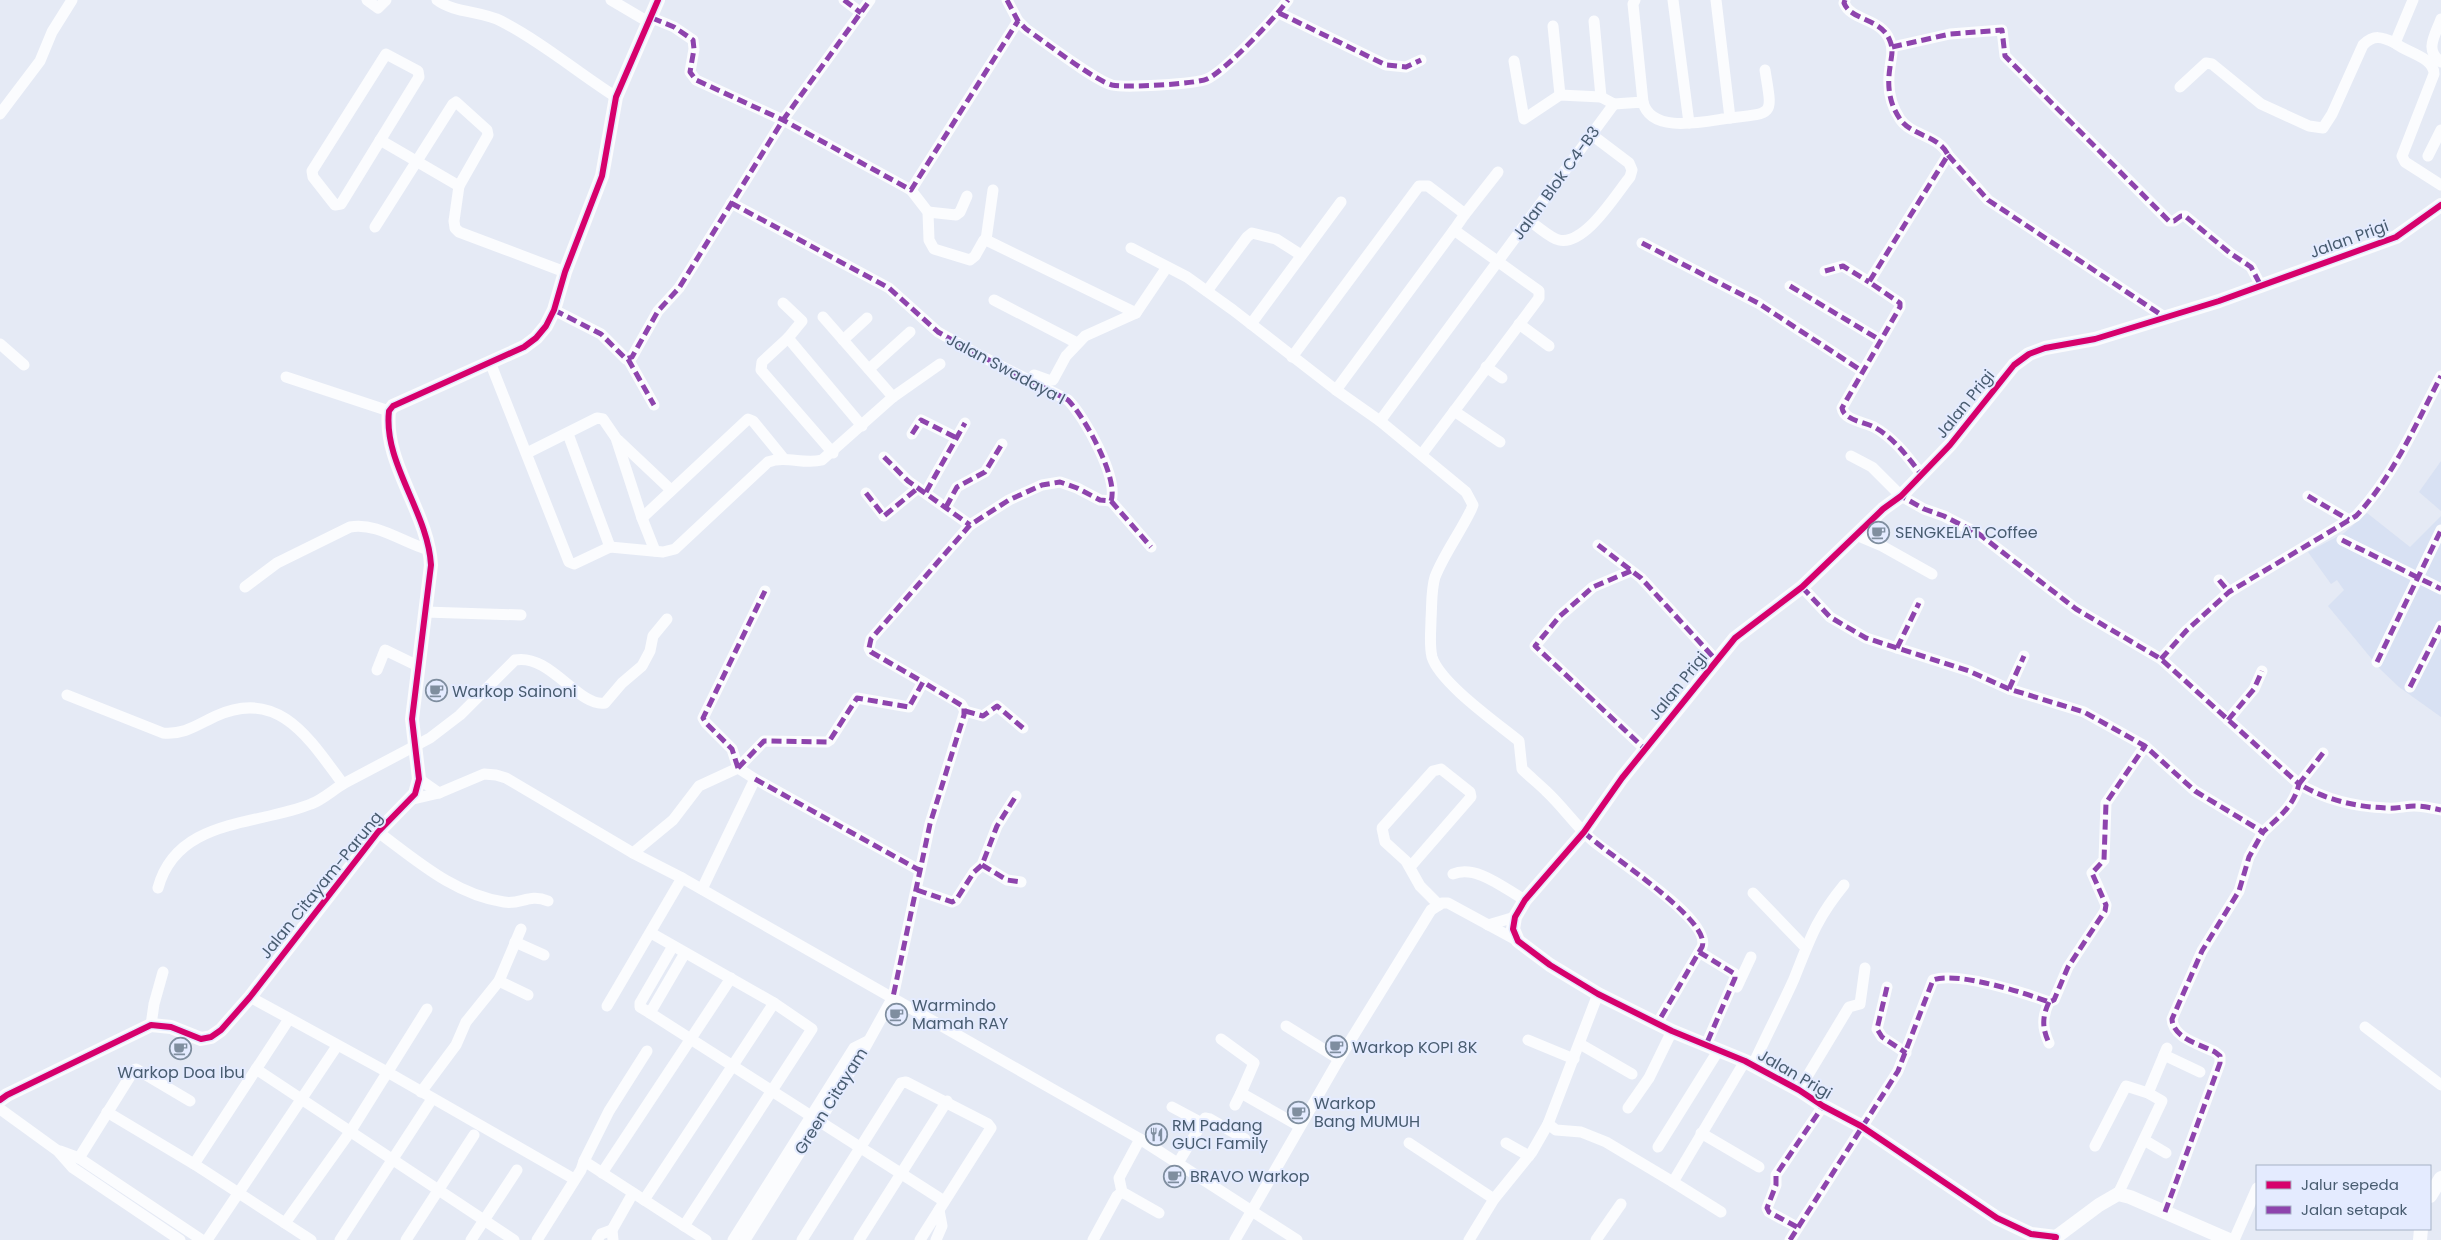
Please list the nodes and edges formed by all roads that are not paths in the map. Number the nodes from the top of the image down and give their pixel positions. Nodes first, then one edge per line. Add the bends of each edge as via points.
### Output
1 (72, 0) edge
2 (366, 0) edge
3 (386, 0) edge
4 (611, 0) edge
5 (658, 0) edge
6 (844, 0) edge
7 (870, 0) edge
8 (1007, 0) edge
9 (1288, 0) edge
10 (1635, 0) edge
11 (1673, 0) edge
12 (1716, 0) edge
13 (1845, 0) edge
14 (2413, 0) edge
15 (443, 2) edge
16 (861, 13) junction
17 (1279, 13) junction
18 (2441, 19) edge
19 (651, 20) junction
20 (1018, 21) junction
21 (1594, 21) dead end
22 (1553, 26) dead end
23 (2395, 43) junction
24 (1892, 47) junction
25 (1421, 60) dead end
26 (1514, 61) dead end
27 (2441, 62) edge
28 (1765, 70) dead end
29 (2180, 87) dead end
30 (1560, 95) junction
31 (616, 97) junction
32 (1602, 97) junction
33 (1643, 102) junction
34 (1614, 104) junction
35 (2, 107) edge
36 (1730, 118) junction
37 (782, 120) junction
38 (1690, 123) junction
39 (2441, 131) edge
40 (1592, 135) junction
41 (380, 140) junction
42 (1948, 155) junction
43 (2428, 156) dead end
44 (417, 162) junction
45 (1498, 172) dead end
46 (2441, 185) edge
47 (459, 186) junction
48 (910, 190) junction
49 (993, 190) dead end
50 (967, 196) dead end
51 (1341, 202) dead end
52 (731, 203) junction
53 (2441, 205) edge
54 (928, 212) junction
55 (1465, 214) junction
56 (1529, 221) junction
57 (375, 227) dead end
58 (1454, 230) junction
59 (986, 240) junction
60 (1642, 243) dead end
61 (1131, 248) dead end
62 (1302, 255) junction
63 (1497, 261) junction
64 (1171, 269) junction
65 (1825, 271) dead end
66 (565, 272) junction
67 (1869, 282) junction
68 (1790, 286) dead end
69 (2261, 286) junction
70 (1207, 291) junction
71 (994, 300) dead end
72 (783, 303) dead end
73 (554, 310) junction
74 (1136, 313) junction
75 (823, 317) dead end
76 (867, 318) dead end
77 (2166, 318) junction
78 (1251, 324) junction
79 (1519, 324) junction
80 (910, 332) dead end
81 (938, 332) junction
82 (788, 338) junction
83 (843, 340) junction
84 (1880, 340) junction
85 (1077, 343) junction
86 (0, 344) edge
87 (1549, 346) dead end
88 (1292, 357) junction
89 (628, 359) junction
90 (490, 362) junction
91 (940, 364) dead end
92 (24, 365) dead end
93 (1486, 367) junction
94 (869, 369) junction
95 (1862, 371) junction
96 (2441, 376) edge
97 (286, 377) dead end
98 (1502, 378) dead end
99 (1336, 390) junction
100 (893, 396) junction
101 (654, 405) dead end
102 (388, 411) junction
103 (1454, 411) junction
104 (1380, 421) junction
105 (965, 423) dead end
106 (862, 426) junction
107 (568, 434) junction
108 (912, 434) dead end
109 (616, 438) junction
110 (957, 438) junction
111 (1500, 442) dead end
112 (1002, 444) dead end
113 (528, 453) junction
114 (833, 453) junction
115 (1422, 454) junction
116 (1850, 456) dead end
117 (884, 457) dead end
118 (784, 459) junction
119 (1921, 474) junction
120 (671, 490) junction
121 (922, 490) junction
122 (866, 493) dead end
123 (1901, 496) junction
124 (2308, 496) dead end
125 (1111, 501) junction
126 (946, 507) junction
127 (642, 518) junction
128 (2349, 520) junction
129 (970, 525) junction
130 (2441, 530) edge
131 (1856, 535) junction
132 (2342, 540) dead end
133 (1598, 545) dead end
134 (610, 547) junction
135 (1151, 547) dead end
136 (429, 550) junction
137 (655, 551) junction
138 (1631, 571) junction
139 (1932, 574) dead end
140 (2418, 578) junction
141 (2220, 580) dead end
142 (245, 587) dead end
143 (1802, 587) junction
144 (2441, 589) edge
145 (765, 591) dead end
146 (2229, 592) junction
147 (1919, 603) dead end
148 (425, 612) junction
149 (521, 615) dead end
150 (667, 618) dead end
151 (2441, 626) edge
152 (1897, 648) junction
153 (2024, 656) dead end
154 (2161, 659) junction
155 (1716, 660) junction
156 (2377, 662) dead end
157 (418, 666) junction
158 (377, 670) dead end
159 (2262, 671) dead end
160 (923, 682) junction
161 (2410, 686) dead end
162 (2008, 689) junction
163 (67, 695) dead end
164 (965, 711) junction
165 (2228, 720) junction
166 (1023, 728) dead end
167 (415, 745) junction
168 (2145, 746) junction
169 (1645, 749) junction
170 (2323, 753) dead end
171 (736, 762) junction
172 (418, 770) junction
173 (755, 779) junction
174 (343, 784) junction
175 (2299, 784) junction
176 (439, 793) junction
177 (1016, 796) dead end
178 (409, 800) junction
179 (2441, 810) edge
180 (378, 832) junction
181 (1584, 832) junction
182 (2263, 832) junction
183 (633, 853) junction
184 (982, 864) junction
185 (1411, 866) junction
186 (919, 870) junction
187 (1452, 874) dead end
188 (682, 878) junction
189 (1021, 882) dead end
190 (1844, 885) dead end
191 (158, 888) dead end
192 (702, 889) junction
193 (917, 890) junction
194 (1753, 893) dead end
195 (1525, 900) junction
196 (548, 901) dead end
197 (1439, 905) junction
198 (1515, 917) junction
199 (1488, 925) junction
200 (521, 929) dead end
201 (651, 933) junction
202 (1518, 940) junction
203 (515, 942) junction
204 (673, 946) junction
205 (1805, 947) junction
206 (1700, 952) junction
207 (685, 953) junction
208 (544, 955) dead end
209 (1750, 957) dead end
210 (1865, 968) dead end
211 (163, 972) dead end
212 (731, 978) junction
213 (499, 981) junction
214 (1887, 987) dead end
215 (1598, 994) junction
216 (528, 996) dead end
217 (250, 997) junction
218 (893, 997) junction
219 (2049, 1002) junction
220 (774, 1003) junction
221 (607, 1006) dead end
222 (427, 1009) dead end
223 (650, 1013) junction
224 (289, 1019) junction
225 (1657, 1024) junction
226 (151, 1026) junction
227 (1286, 1026) dead end
228 (2365, 1027) dead end
229 (1672, 1031) junction
230 (692, 1039) junction
231 (1221, 1039) dead end
232 (1528, 1040) dead end
233 (2049, 1042) dead end
234 (1580, 1044) junction
235 (337, 1046) junction
236 (1711, 1048) junction
237 (647, 1051) dead end
238 (1906, 1053) junction
239 (1339, 1059) junction
240 (1574, 1059) junction
241 (1749, 1063) junction
242 (733, 1065) junction
243 (256, 1069) junction
244 (2200, 1072) dead end
245 (389, 1073) junction
246 (1632, 1074) dead end
247 (2441, 1085) edge
248 (1798, 1090) junction
249 (773, 1091) junction
250 (421, 1092) junction
251 (1241, 1093) junction
252 (2148, 1093) junction
253 (432, 1099) junction
254 (0, 1100) edge
255 (302, 1100) junction
256 (190, 1101) dead end
257 (947, 1101) junction
258 (1235, 1104) dead end
259 (1823, 1106) junction
260 (1172, 1107) dead end
261 (1628, 1108) dead end
262 (0, 1109) edge
263 (107, 1112) junction
264 (815, 1118) junction
265 (1202, 1123) junction
266 (1548, 1124) junction
267 (1300, 1126) junction
268 (1861, 1126) junction
269 (350, 1132) junction
270 (1701, 1133) junction
271 (474, 1135) dead end
272 (1140, 1138) junction
273 (1245, 1139) dead end
274 (2144, 1140) junction
275 (1409, 1143) dead end
276 (1506, 1143) dead end
277 (2094, 1146) dead end
278 (1658, 1147) dead end
279 (862, 1148) junction
280 (58, 1150) junction
281 (2166, 1153) dead end
282 (1529, 1156) junction
283 (79, 1158) junction
284 (393, 1160) junction
285 (584, 1161) junction
286 (1178, 1163) junction
287 (194, 1164) junction
288 (1759, 1167) dead end
289 (517, 1170) dead end
290 (602, 1173) junction
291 (901, 1173) junction
292 (2441, 1178) edge
293 (574, 1180) junction
294 (1673, 1182) junction
295 (438, 1190) junction
296 (2256, 1190) edge
297 (1122, 1192) junction
298 (633, 1193) junction
299 (240, 1194) junction
300 (2118, 1194) junction
301 (2431, 1194) edge
302 (1494, 1199) junction
303 (644, 1200) junction
304 (1621, 1204) dead end
305 (942, 1205) junction
306 (1251, 1210) junction
307 (1720, 1212) dead end
308 (2165, 1212) junction
309 (1159, 1213) dead end
310 (484, 1220) junction
311 (285, 1223) junction
312 (684, 1226) junction
313 (1797, 1227) junction
314 (607, 1237) edge
315 (1095, 1237) edge
316 (2056, 1239) edge
317 (180, 1240) edge
318 (202, 1240) edge
319 (207, 1240) edge
320 (310, 1240) edge
321 (340, 1240) edge
322 (406, 1240) edge
323 (471, 1240) edge
324 (514, 1240) edge
325 (537, 1240) edge
326 (706, 1240) edge
327 (733, 1240) edge
328 (745, 1240) edge
329 (802, 1240) edge
330 (859, 1240) edge
331 (920, 1240) edge
332 (936, 1240) edge
333 (1108, 1240) edge
334 (1235, 1240) edge
335 (1297, 1240) edge
336 (1469, 1240) edge
337 (1596, 1240) edge
338 (1790, 1240) edge
339 (2229, 1240) edge
340 (2234, 1240) edge

1 - 35 street via 52,32 40,61
2 - 3 street via 378,8
4 - 19 street
5 - 19 street
6 - 16 street
7 - 16 street
8 - 20 street
9 - 17 street
10 - 33 street
11 - 38 street
12 - 36 street
13 - 24 street via 1849,11 1882,28
14 - 23 street
15 - 31 street via 504,23
16 - 37 street
17 - 20 street via 1220,71 1205,80 1126,86 1104,81 1026,30
17 - 25 street via 1386,65 1406,67
18 - 27 street via 2431,51
19 - 31 street
19 - 37 street via 674,27 693,40 692,77
20 - 48 street
21 - 32 street
22 - 30 street
23 - 29 street via 2375,37 2363,45 2323,128 2309,126 2262,104 2212,64 2200,67
23 - 46 street via 2434,67 2433,80 2402,156
24 - 42 street via 1888,89 1896,111 1905,125 1939,143
24 - 69 street via 1950,34 2002,30 2005,56 2169,221 2185,216 2230,254 2251,267
26 - 30 street via 1522,118 1527,119
28 - 36 street via 1771,105 1769,111 1763,115
30 - 32 street
31 - 66 street via 602,176
32 - 34 street
33 - 34 street
33 - 38 street via 1649,114 1666,124
34 - 40 street, Jalan Blok C4-B3
36 - 38 street
37 - 48 street
37 - 52 street
39 - 43 street
40 - 56 street, Jalan Blok C4-B3
40 - 56 street via 1629,163 1630,177 1586,232 1559,240
41 - 41 street via 419,74 389,54 382,56 312,171 313,177 335,205 341,204
41 - 44 street
42 - 67 street
42 - 77 street via 1988,200
44 - 47 street
44 - 47 street via 453,104 458,103 487,130 488,135
44 - 57 street
45 - 55 street
47 - 66 street via 454,221 456,230
48 - 54 street
49 - 59 street
50 - 54 street via 956,215
51 - 62 street
52 - 81 street, Jalan Swadaya I via 889,288
52 - 89 street via 679,288 658,311
53 - 69 street, Jalan Prigi via 2396,237
54 - 59 street via 929,240 940,252 970,260
55 - 58 street
55 - 88 street via 1428,186 1419,186
56 - 63 street, Jalan Blok C4-B3
58 - 63 street
58 - 99 street
59 - 74 street
60 - 95 street via 1758,303
61 - 64 street
62 - 70 street via 1276,238 1252,233
62 - 78 street
63 - 79 street via 1539,291
63 - 104 street, Jalan Blok C4-B3
64 - 70 street
64 - 74 street
65 - 67 street via 1843,266
66 - 73 street
67 - 84 street via 1900,303
68 - 84 street
69 - 77 street, Jalan Prigi
70 - 78 street
71 - 85 street
72 - 82 street via 802,321
73 - 89 street via 601,334
73 - 90 street via 536,338
74 - 85 street via 1085,336
75 - 83 street
76 - 83 street
77 - 119 street, Jalan Prigi via 2029,354 2014,365 1950,445
78 - 88 street
79 - 87 street
79 - 93 street
80 - 94 street
81 - 85 street via 966,341 1048,380 1056,377 1066,356
81 - 125 street, Jalan Swadaya I via 1059,395 1077,409 1107,468
82 - 106 street
82 - 114 street via 762,362 761,370
83 - 94 street
84 - 95 street
86 - 92 street
88 - 99 street
89 - 101 street
90 - 102 street
90 - 113 street
91 - 100 street
93 - 98 street
93 - 103 street
94 - 100 street
95 - 119 street via 1844,402 1843,412 1890,438
96 - 128 street via 2393,464 2365,506
97 - 102 street
99 - 104 street
100 - 106 street
102 - 136 street via 388,437 426,533
103 - 111 street
103 - 115 street
104 - 115 street
105 - 110 street
106 - 114 street
107 - 109 street via 600,418
107 - 113 street
107 - 134 street
108 - 110 street via 922,420
109 - 120 street
109 - 127 street
110 - 121 street
112 - 126 street via 985,472 957,487
113 - 134 street via 569,562 574,564
114 - 118 street via 815,462
115 - 181 street via 1466,492 1472,505 1435,578 1430,644 1433,658 1444,676 1519,741 1522,769
116 - 123 street via 1872,467
117 - 121 street via 894,469
118 - 120 street via 748,419
118 - 137 street via 765,465 675,549
119 - 123 street, Jalan Prigi
120 - 127 street
121 - 122 street via 884,516
121 - 126 street
123 - 131 street, Jalan Prigi
123 - 154 street via 1979,534 2076,609
124 - 128 street
125 - 129 street via 1100,500 1066,483 1052,483 1028,490
125 - 135 street
126 - 129 street
127 - 137 street
128 - 146 street
129 - 160 street via 869,644 871,652
130 - 140 street
131 - 139 street
131 - 143 street, Jalan Prigi
132 - 140 street
133 - 138 street
134 - 137 street
136 - 142 street via 369,526 350,527 277,563
136 - 148 street via 431,565
138 - 155 street
138 - 169 street via 1592,587 1560,616 1535,646
140 - 144 street
140 - 156 street
141 - 146 street
143 - 152 street via 1830,617 1844,626 1866,638
143 - 155 street, Jalan Prigi via 1747,627
145 - 171 street via 704,712 706,723 727,743
146 - 154 street
147 - 152 street
148 - 149 street
148 - 157 street
150 - 167 street via 653,636 642,666 605,703 590,700 545,667 515,660 460,715
151 - 161 street
152 - 162 street via 1969,671
153 - 162 street
154 - 165 street
155 - 169 street, Jalan Prigi
157 - 158 street via 385,650
157 - 167 street via 412,720
159 - 165 street via 2254,689
160 - 164 street via 961,704
160 - 171 street via 909,707 857,698 827,742 764,741
162 - 168 street via 2084,712
163 - 174 street via 163,732 177,734 219,714 243,707 262,707 280,714 296,726
164 - 166 street via 983,716 997,706
164 - 186 street
165 - 175 street
167 - 172 street
167 - 174 street
168 - 182 street via 2195,791
168 - 219 street via 2106,803 2104,860 2092,873 2106,905 2105,911 2068,967 2054,1000
169 - 181 street, Jalan Prigi
170 - 175 street
171 - 173 street
171 - 183 street via 699,786 673,820
172 - 176 street
172 - 178 street, Jalan Citayam-Parung via 417,789
173 - 186 street
173 - 192 street
174 - 191 street via 313,804 229,825 195,838 173,855
175 - 179 street via 2335,801 2364,807 2414,806
175 - 182 street via 2291,804
176 - 178 street
176 - 183 street via 484,774 496,774
177 - 184 street via 997,826
178 - 180 street, Jalan Citayam-Parung
180 - 196 street via 446,882 482,897 506,902 537,897
180 - 217 street, Jalan Citayam-Parung
181 - 195 street, Jalan Prigi
181 - 206 street via 1661,892 1698,927 1704,938
182 - 308 street via 2249,857 2239,891 2202,951 2172,1019 2177,1034 2215,1052 2220,1056 2220,1063
183 - 188 street
184 - 189 street via 1007,880
184 - 193 street via 952,902
185 - 185 street via 1385,842 1382,828 1433,771 1441,769 1472,797
185 - 197 street via 1420,886
186 - 193 street
187 - 195 street via 1476,873
188 - 192 street
188 - 201 street
190 - 205 street via 1829,903
192 - 218 street
193 - 218 street
194 - 205 street
195 - 198 street, Jalan Prigi
197 - 199 street via 1457,906
197 - 239 street via 1425,918
198 - 199 street
198 - 202 street via 1513,929
199 - 202 street
200 - 203 street
201 - 204 street
201 - 221 street
202 - 215 street, Jalan Prigi
203 - 208 street
203 - 213 street
204 - 207 street
204 - 223 street via 640,1003 640,1007
205 - 241 street via 1794,978
206 - 225 street
206 - 236 street via 1735,974 1736,978
207 - 212 street
207 - 223 street
209 - 236 street
210 - 248 street via 1860,1004 1850,1007
211 - 226 street
212 - 220 street
212 - 230 street
213 - 216 street
213 - 250 street via 466,1022 456,1046
214 - 238 street via 1877,1029 1882,1037
215 - 225 street, Jalan Prigi
215 - 234 street
217 - 224 street
217 - 226 street, Jalan Citayam-Parung via 211,1037 202,1039 171,1027
218 - 264 street, Green Citayam via 868,1041 854,1048
218 - 272 street
219 - 233 street via 2043,1021
219 - 238 street via 1978,982 1937,979 1931,983
220 - 242 street
220 - 249 street via 812,1029
222 - 245 street
223 - 230 street
224 - 235 street
224 - 243 street
225 - 229 street, Jalan Prigi
226 - 254 street
227 - 239 street
228 - 247 street
229 - 236 street, Jalan Prigi
229 - 261 street via 1649,1078
230 - 242 street
230 - 290 street
231 - 251 street via 1254,1063
232 - 240 street
234 - 240 street
234 - 246 street
235 - 245 street
235 - 255 street
236 - 241 street, Jalan Prigi
236 - 278 street
237 - 285 street via 609,1111
238 - 268 street
239 - 267 street
240 - 266 street
241 - 248 street, Jalan Prigi
241 - 270 street
242 - 249 street
242 - 303 street
243 - 255 street
243 - 287 street
244 - 252 street via 2165,1052
245 - 250 street
245 - 269 street
248 - 259 street, Jalan Prigi
249 - 264 street
249 - 312 street
250 - 253 street
251 - 258 street
251 - 267 street
252 - 274 street via 2161,1099 2162,1103
252 - 277 street via 2126,1086
253 - 284 street
253 - 293 street
255 - 269 street
255 - 299 street
256 - 263 street via 136,1069
257 - 279 street via 901,1082
257 - 291 street
257 - 305 street via 990,1128
259 - 268 street, Jalan Prigi
259 - 313 street via 1776,1175 1776,1186 1767,1208
260 - 265 street
262 - 280 street
263 - 283 street
263 - 287 street
264 - 279 street
264 - 327 street, Green Citayam
264 - 328 street, Green Citayam
265 - 273 street via 1205,1118 1210,1119
265 - 286 street
266 - 282 street
266 - 294 street via 1556,1130 1581,1132 1606,1142
267 - 306 street
268 - 313 street
268 - 316 street, Jalan Prigi via 1997,1218 2031,1234
269 - 284 street
269 - 311 street
270 - 288 street
270 - 294 street
271 - 295 street
272 - 286 street
272 - 297 street via 1119,1178
274 - 281 street
274 - 300 street
275 - 302 street
276 - 282 street
279 - 291 street
279 - 329 street
280 - 283 street
280 - 317 street via 74,1168
282 - 302 street
283 - 318 street
284 - 295 street
284 - 321 street
285 - 290 street
285 - 293 street
286 - 306 street
287 - 299 street
289 - 310 street
290 - 298 street
291 - 305 street
291 - 330 street
292 - 301 street
293 - 325 street
294 - 307 street
295 - 310 street
295 - 322 street
296 - 340 street
297 - 309 street
297 - 315 street
298 - 303 street
298 - 314 street
299 - 311 street
299 - 319 street
300 - 308 street
300 - 316 street
302 - 336 street
303 - 312 street
304 - 337 street
305 - 331 street
305 - 332 street via 942,1226
306 - 334 street
306 - 335 street
308 - 339 street
310 - 323 street
310 - 324 street
311 - 320 street
312 - 326 street
313 - 338 street
315 - 333 street

